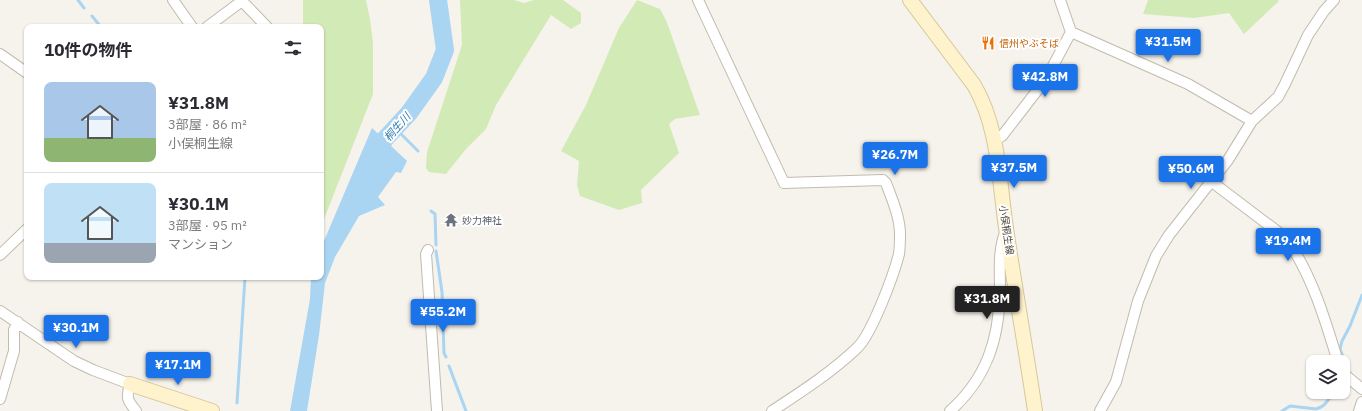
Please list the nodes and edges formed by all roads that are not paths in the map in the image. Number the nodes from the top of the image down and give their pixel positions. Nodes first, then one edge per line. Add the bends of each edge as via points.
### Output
1 (173, 0) edge
2 (698, 0) edge
3 (910, 0) edge
4 (1060, 0) edge
5 (1334, 0) edge
6 (190, 24) edge
7 (210, 24) edge
8 (263, 24) edge
9 (1071, 32) junction
10 (0, 54) edge
11 (24, 71) edge
12 (1252, 121) junction
13 (994, 140) junction
14 (1212, 182) junction
15 (1006, 229) junction
16 (24, 232) edge
17 (428, 250) dead end
18 (0, 255) edge
19 (0, 311) edge
20 (18, 322) junction
21 (1336, 355) edge
22 (1350, 379) edge
23 (130, 384) junction
24 (1362, 389) edge
25 (0, 399) edge
26 (1362, 402) edge
27 (136, 411) edge
28 (212, 411) edge
29 (437, 411) edge
30 (772, 411) edge
31 (950, 411) edge
32 (1035, 411) edge
33 (1100, 411) edge
34 (1359, 411) edge

1 - 6 street
2 - 30 street via 784,183 883,180 896,211 900,231 899,254 890,280 872,325 858,347 806,390
3 - 13 main road, 小俣桐生線 via 982,98
4 - 9 street
5 - 12 street via 1308,34 1278,97
7 - 8 street via 242,1
9 - 12 street via 1188,84
9 - 13 street via 1046,79 1002,136
10 - 11 street
12 - 14 street
13 - 15 main road, 小俣桐生線
14 - 21 street via 1286,238 1307,274
14 - 33 street via 1156,256 1138,301 1116,382
15 - 31 street via 1000,256 1000,311 994,346 973,385
15 - 32 main road, 小俣桐生線
16 - 18 street
17 - 29 street via 426,254
19 - 20 street
20 - 23 street via 74,361
20 - 25 street via 14,330 14,351
22 - 24 street
23 - 27 street via 128,402
23 - 28 main road
26 - 34 street

